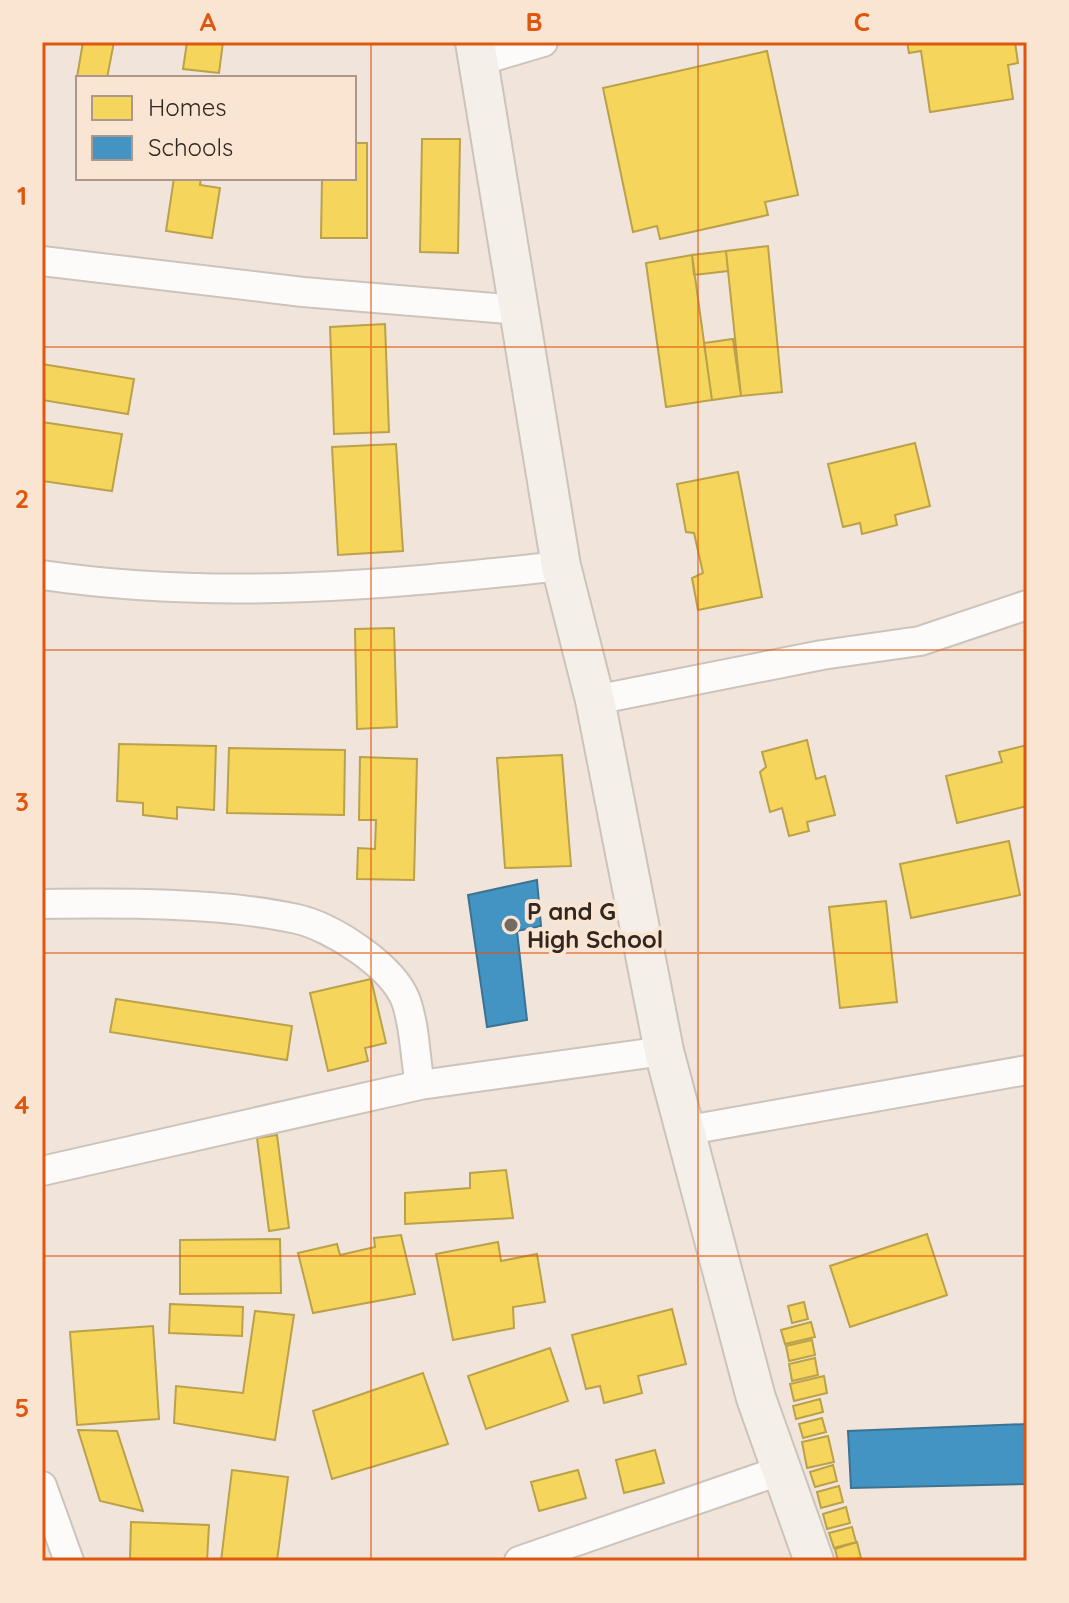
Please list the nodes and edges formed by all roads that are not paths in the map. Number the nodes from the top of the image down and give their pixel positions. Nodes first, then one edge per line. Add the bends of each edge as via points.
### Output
1 (543, 42) edge
2 (477, 51) edge
3 (42, 261) edge
4 (519, 310) junction
5 (561, 566) junction
6 (42, 575) edge
7 (1027, 605) edge
8 (595, 700) junction
9 (42, 904) edge
10 (664, 1051) junction
11 (1027, 1070) edge
12 (420, 1085) junction
13 (683, 1131) junction
14 (42, 1171) edge
15 (782, 1470) junction
16 (42, 1486) edge
17 (69, 1561) edge
18 (519, 1561) edge
19 (814, 1561) edge

1 - 2 street
2 - 4 street
3 - 4 street via 303,292
4 - 5 street
5 - 6 street via 294,590 198,591
5 - 8 street
7 - 8 street via 920,641
8 - 10 street
9 - 12 street via 299,919 353,944 383,969 406,1000
10 - 12 street
10 - 13 street
11 - 13 street
12 - 14 street
13 - 15 street via 756,1398
15 - 18 street
15 - 19 street
16 - 17 street

